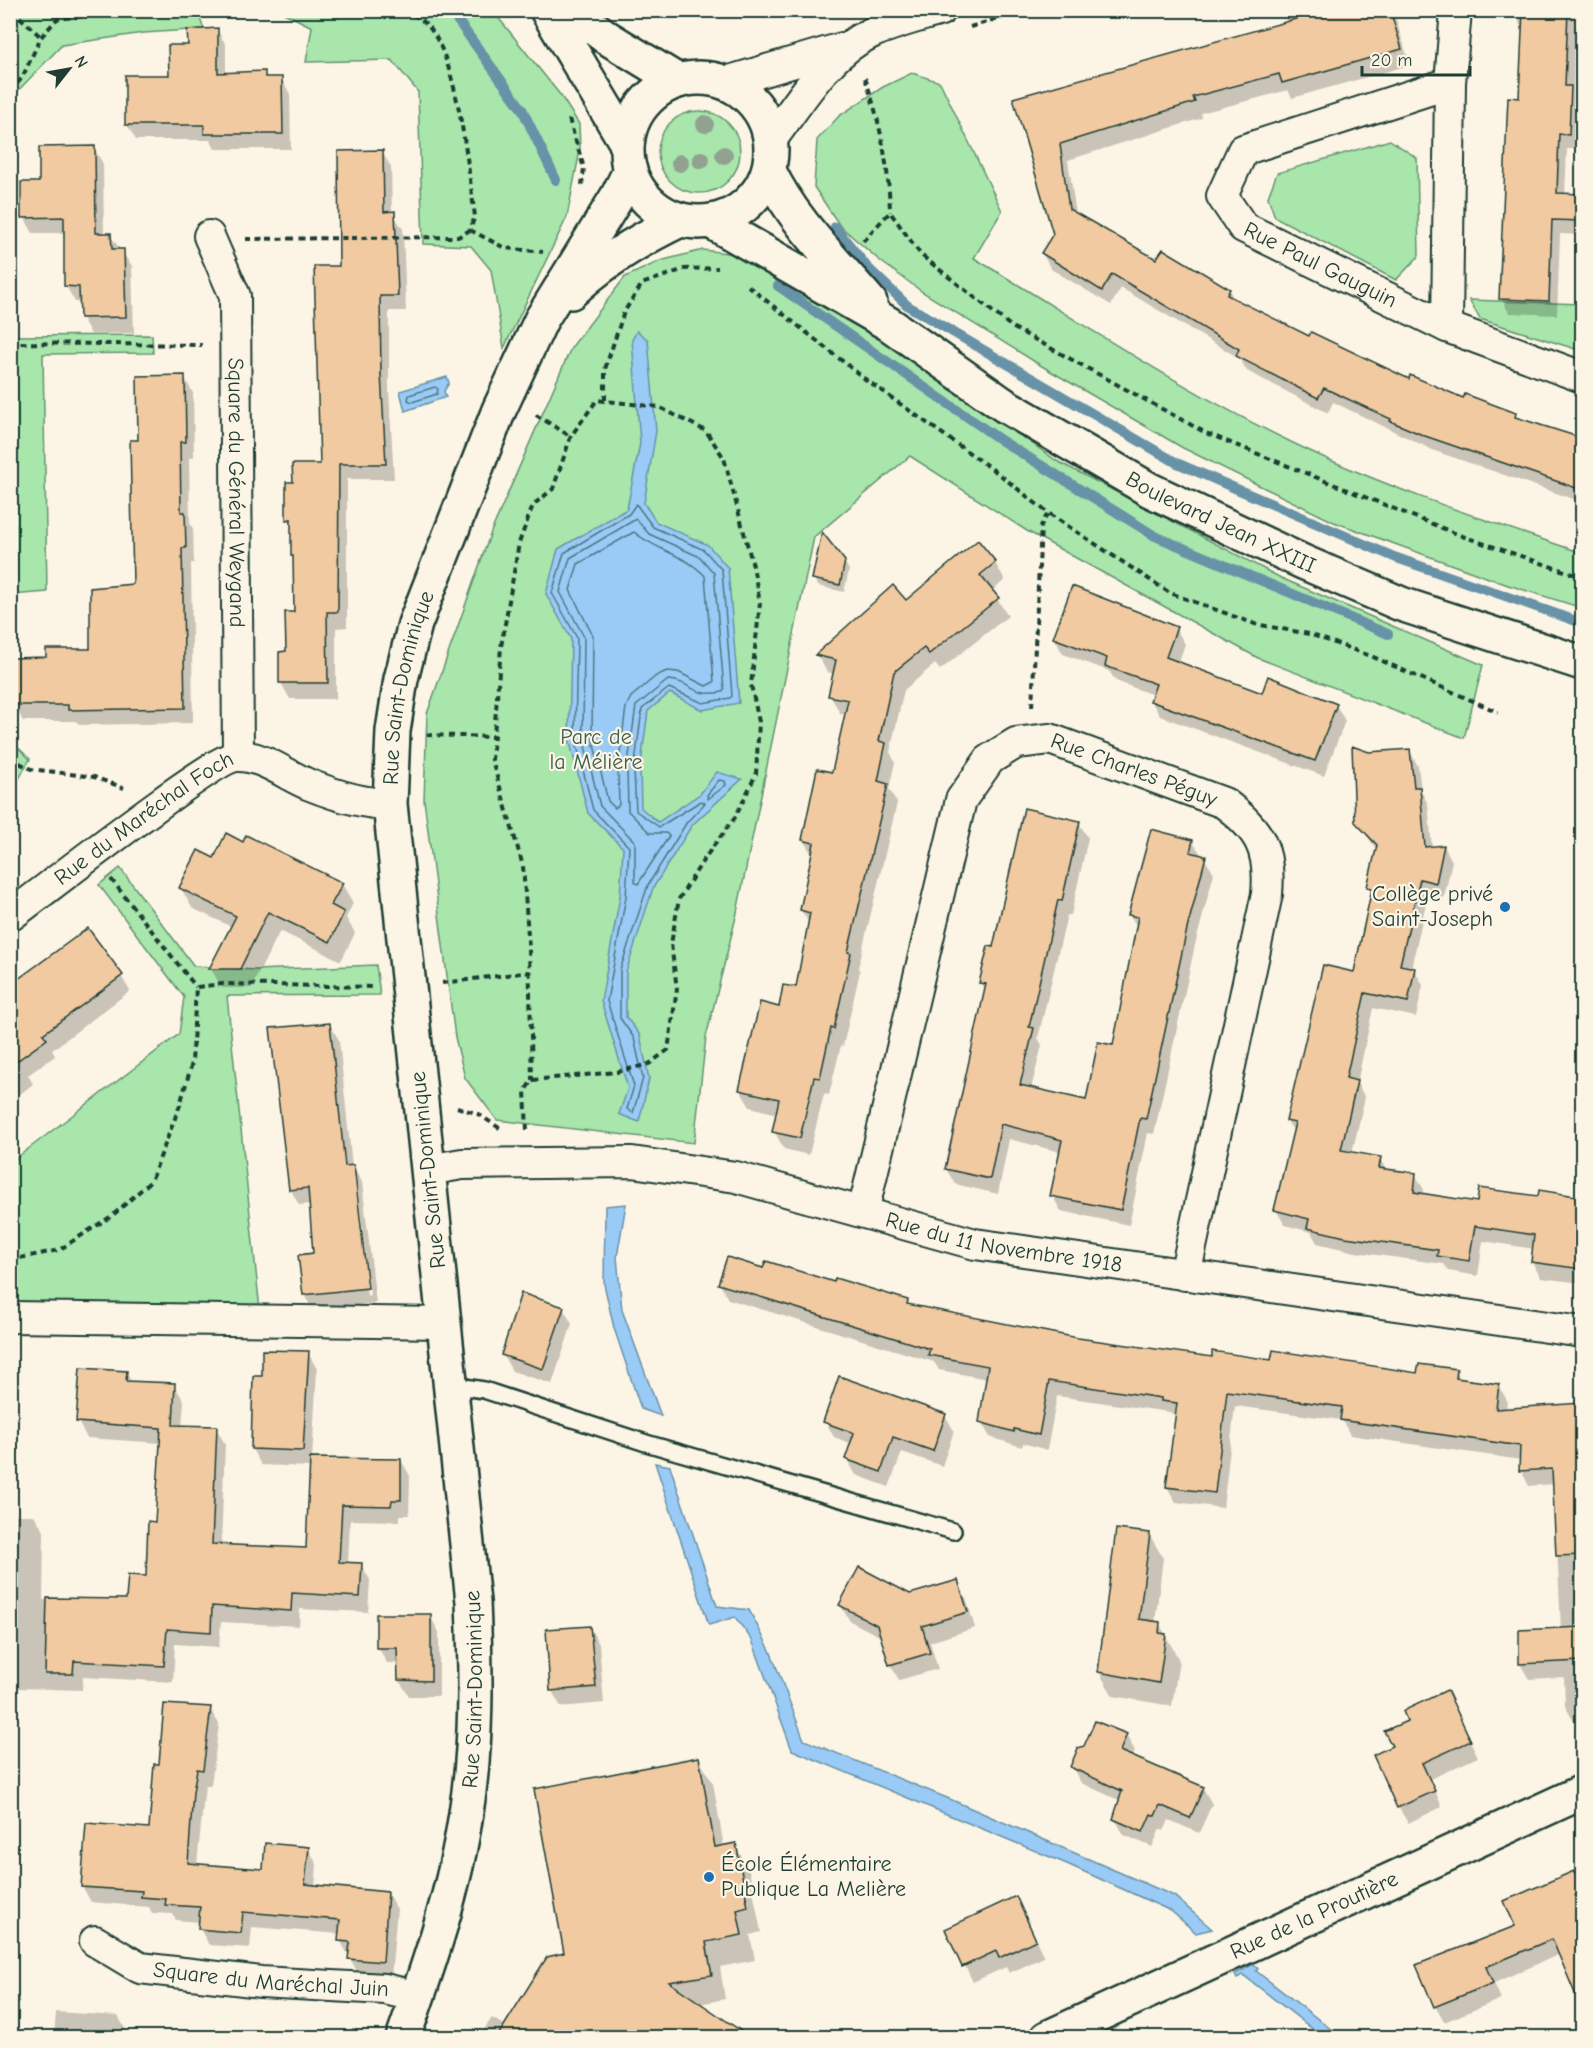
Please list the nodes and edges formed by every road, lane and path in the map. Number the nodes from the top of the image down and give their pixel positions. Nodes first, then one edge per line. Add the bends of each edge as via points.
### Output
1 (12, 10) edge
2 (141, 10) edge
3 (407, 10) edge
4 (547, 10) edge
5 (570, 10) edge
6 (941, 10) edge
7 (1456, 10) edge
8 (41, 37) junction
9 (851, 45) junction
10 (678, 81) junction
11 (726, 82) junction
12 (1450, 83) junction
13 (10, 91) edge
14 (568, 116) dead end
15 (770, 155) junction
16 (629, 158) junction
17 (582, 188) dead end
18 (890, 212) junction
19 (680, 220) junction
20 (712, 222) junction
21 (470, 230) junction
22 (208, 236) joint
23 (859, 246) dead end
24 (582, 256) junction
25 (724, 272) dead end
26 (739, 279) dead end
27 (542, 320) junction
28 (889, 324) junction
29 (1447, 327) junction
30 (10, 343) edge
31 (236, 346) junction
32 (1582, 377) edge
33 (604, 400) junction
34 (1048, 513) junction
35 (1582, 577) edge
36 (1582, 663) edge
37 (1498, 712) dead end
38 (393, 731) junction
39 (494, 737) junction
40 (1035, 741) junction
41 (237, 755) junction
42 (10, 758) edge
43 (390, 804) junction
44 (147, 814) junction
45 (92, 855) junction
46 (10, 916) edge
47 (530, 972) junction
48 (196, 987) junction
49 (408, 987) junction
50 (532, 1080) junction
51 (503, 1131) dead end
52 (528, 1138) dead end
53 (462, 1164) junction
54 (428, 1170) junction
55 (863, 1212) junction
56 (10, 1260) edge
57 (1185, 1275) junction
58 (10, 1317) edge
59 (444, 1323) junction
60 (1582, 1332) edge
61 (451, 1385) junction
62 (953, 1531) dead end
63 (1582, 1792) edge
64 (95, 1941) dead end
65 (418, 1997) junction
66 (403, 2037) edge
67 (1047, 2037) edge

1 - 8 path
2 - 8 path via 57,19
3 - 21 path via 427,24 444,54 475,216
4 - 16 street
5 - 10 street
6 - 9 street via 870,34
7 - 12 street
8 - 13 path via 22,78
9 - 11 street
9 - 15 street via 818,75
9 - 18 path via 876,108
10 - 11 street via 710,78
10 - 16 street via 662,88 638,112
11 - 15 street via 756,105 766,121
12 - 29 street
12 - 29 street, Rue Paul Gauguin via 1243,150 1222,196 1243,227
14 - 17 path via 584,168
15 - 20 street via 761,189 731,216
15 - 28 street via 779,192 794,214
16 - 19 street via 638,188 649,202
16 - 24 street, Rue Saint-Dominique
18 - 23 path
18 - 35 path via 921,255 1012,327 1206,433 1462,536
19 - 20 street
19 - 27 street, Rue Saint-Dominique via 594,270
20 - 28 street
21 - 22 path via 458,237 266,241
21 - 24 path via 505,248
22 - 31 street, Square du Général Weygand via 236,296
24 - 27 street, Rue Saint-Dominique
25 - 33 path via 717,268 684,269 642,285 624,312 605,369
26 - 34 path via 865,379
27 - 38 street, Rue Saint-Dominique via 499,410 415,624
28 - 36 street, Boulevard Jean XXIII via 1004,405 1160,495 1401,604
29 - 32 street, Rue Paul Gauguin
30 - 31 path
31 - 41 street, Square du Général Weygand
33 - 39 path via 597,400 571,436 553,489 533,505 519,543 501,647
33 - 50 path via 659,407 706,431 724,458 760,603 751,685 759,722 756,774 736,816 679,899 671,944 676,989 668,1050 649,1064 617,1072
34 - 37 path via 1170,593 1254,624 1309,634 1371,656
34 - 40 path via 1041,526 1031,701
38 - 39 path
38 - 43 street, Rue Saint-Dominique
39 - 47 path via 492,760 523,866
40 - 55 street, Rue Charles Péguy via 1016,743 990,759 962,800
40 - 57 street, Rue Charles Péguy via 1050,739 1224,803 1247,820 1264,847 1269,871 1267,894
41 - 43 street, Rue du Maréchal Foch via 268,764 309,785 374,804
41 - 44 street, Rue du Maréchal Foch
42 - 44 path via 32,770 94,777 121,785
43 - 49 street, Rue Saint-Dominique
44 - 45 street, Rue du Maréchal Foch
45 - 46 street, Rue du Maréchal Foch
45 - 48 path
47 - 49 path
47 - 50 path
48 - 49 path
48 - 56 path via 192,1063 151,1181 113,1215 59,1250
49 - 54 street, Rue Saint-Dominique
50 - 52 path via 525,1091
51 - 53 path via 478,1114 455,1106
53 - 54 street, Rue du 11 Novembre 1918
53 - 55 street, Rue du 11 Novembre 1918 via 632,1162 736,1177
54 - 59 street, Rue Saint-Dominique
55 - 57 street, Rue du 11 Novembre 1918 via 975,1244
57 - 60 street, Rue du 11 Novembre 1918
58 - 59 street
59 - 61 street, Rue Saint-Dominique
61 - 62 lane via 484,1390 646,1443
61 - 65 street, Rue Saint-Dominique via 473,1602 474,1743 466,1814 455,1864
63 - 67 street, Rue de la Proutière
64 - 65 street, Square du Maréchal Juin via 140,1968 261,1982 385,1989
65 - 66 street, Rue Saint-Dominique

